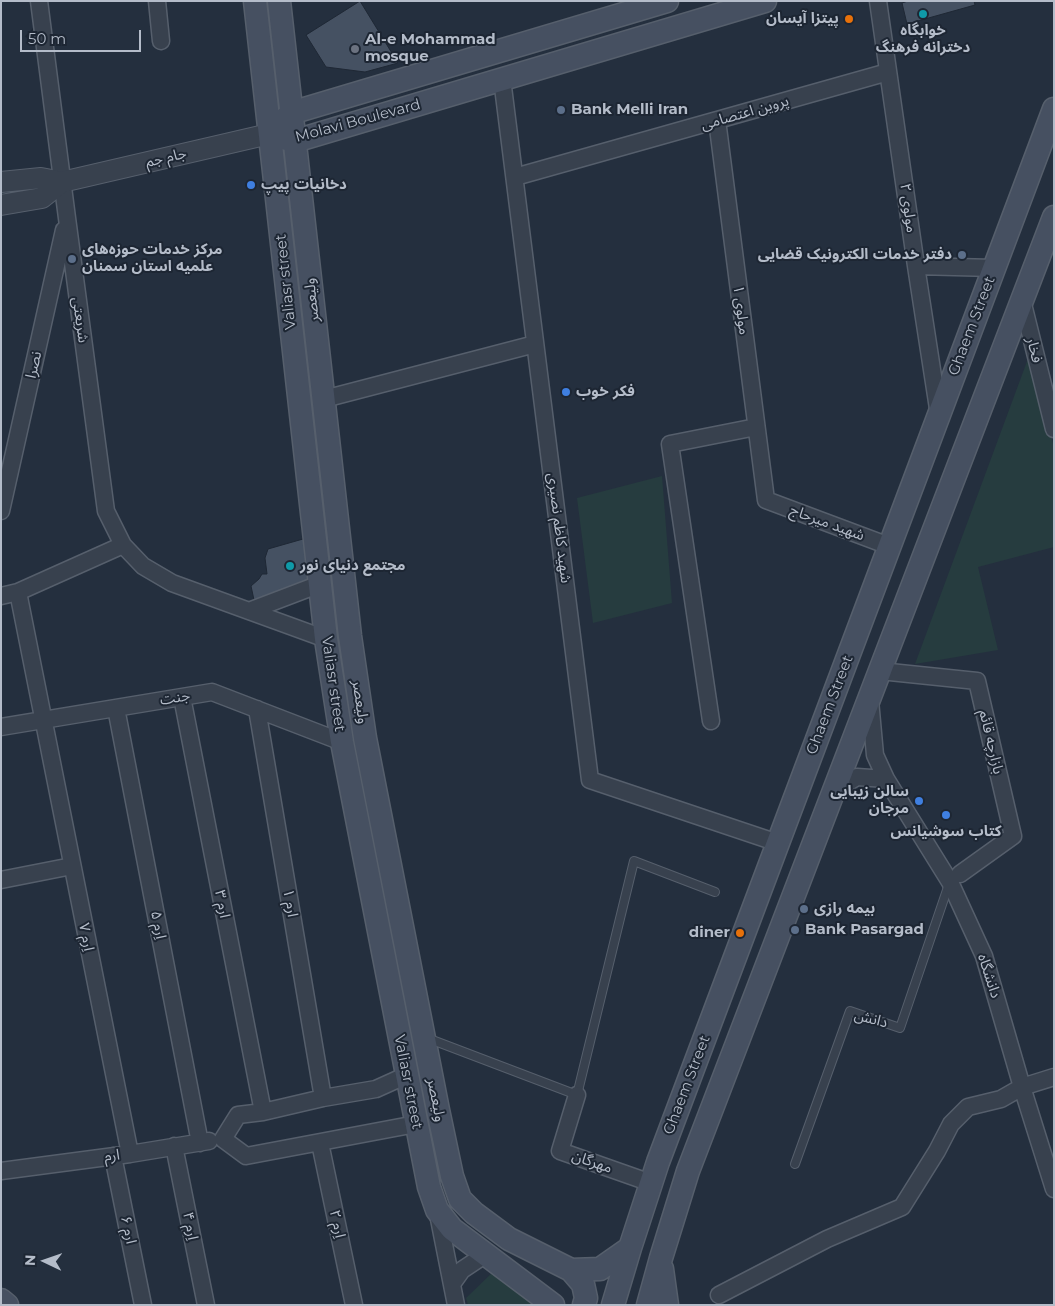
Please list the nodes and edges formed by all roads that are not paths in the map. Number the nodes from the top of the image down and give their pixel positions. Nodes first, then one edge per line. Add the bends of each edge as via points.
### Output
1 (39, 1) edge
2 (157, 1) edge
3 (255, 1) edge
4 (279, 1) edge
5 (667, 1) edge
6 (765, 1) edge
7 (878, 1) edge
8 (716, 8) edge
9 (161, 41) dead end
10 (888, 72) junction
11 (502, 79) junction
12 (1054, 109) edge
13 (291, 113) junction
14 (717, 120) junction
15 (270, 134) junction
16 (295, 141) junction
17 (515, 177) junction
18 (1, 182) edge
19 (62, 182) junction
20 (1, 205) edge
21 (1054, 216) edge
22 (67, 218) junction
23 (916, 266) junction
24 (994, 268) junction
25 (1022, 300) junction
26 (536, 344) junction
27 (324, 399) junction
28 (939, 415) junction
29 (756, 428) junction
30 (1054, 428) edge
31 (7, 457) edge
32 (766, 500) joint
33 (1, 511) edge
34 (123, 545) junction
35 (889, 546) junction
36 (344, 580) junction
37 (320, 584) junction
38 (18, 592) junction
39 (1, 596) edge
40 (249, 611) junction
41 (350, 636) junction
42 (326, 639) junction
43 (880, 671) junction
44 (182, 697) junction
45 (870, 697) junction
46 (116, 708) junction
47 (257, 709) junction
48 (43, 720) junction
49 (711, 721) dead end
50 (1, 727) edge
51 (342, 742) junction
52 (886, 779) junction
53 (834, 791) junction
54 (778, 843) junction
55 (72, 866) junction
56 (955, 878) junction
57 (1, 880) edge
58 (715, 892) dead end
59 (424, 1037) junction
60 (407, 1075) junction
61 (1054, 1077) edge
62 (1022, 1087) junction
63 (576, 1095) junction
64 (323, 1098) junction
65 (263, 1112) junction
66 (416, 1124) junction
67 (223, 1139) junction
68 (200, 1143) junction
69 (320, 1143) junction
70 (174, 1146) junction
71 (130, 1154) junction
72 (112, 1156) junction
73 (795, 1164) dead end
74 (2, 1169) edge
75 (651, 1183) junction
76 (1054, 1189) edge
77 (437, 1210) junction
78 (630, 1248) junction
79 (486, 1254) junction
80 (661, 1258) junction
81 (571, 1270) junction
82 (452, 1284) junction
83 (719, 1295) dead end
84 (1, 1300) edge
85 (7, 1305) edge
86 (143, 1305) edge
87 (206, 1305) edge
88 (354, 1305) edge
89 (456, 1305) edge
90 (554, 1305) edge
91 (584, 1305) edge
92 (613, 1305) edge
93 (648, 1305) edge
94 (667, 1305) edge

1 - 19 street, شریعتی
2 - 9 street
3 - 15 main road, Valiasr street
4 - 13 main road, ولیعصر
5 - 13 main road, Molavi Boulevard
6 - 8 main road, Molavi Boulevard
7 - 10 street, مولوی ۲
8 - 11 main road, Molavi Boulevard
10 - 14 street, پروین اعتصامی
10 - 23 street, مولوی ۲
11 - 16 main road, Molavi Boulevard
11 - 17 street, شهید کاظم نصیری
12 - 24 main road, Ghaem Street
13 - 15 main road, Molavi Boulevard
13 - 16 main road, ولیعصر
14 - 17 street, پروین اعتصامی
14 - 29 street, مولوی ۱
15 - 16 main road, Molavi Boulevard
15 - 19 street, جام جم
15 - 37 main road, Valiasr street
16 - 27 main road, ولیعصر
17 - 26 street, شهید کاظم نصیری
18 - 19 street, جام جم via 41,178
19 - 20 street, جام جم via 42,198
19 - 22 street, شریعتی
21 - 25 main road
22 - 31 street, نصرا
22 - 34 street, شریعتی via 106,511
23 - 24 street
23 - 28 street, مولوی ۲
24 - 28 main road, Ghaem Street
25 - 30 street, فخار
25 - 43 main road
26 - 27 street
26 - 54 street, شهید کاظم نصیری via 590,780
27 - 36 main road, ولیعصر
28 - 35 main road, Ghaem Street
29 - 32 street, مولوی ۱
29 - 49 street via 670,444
31 - 33 street, نصرا
32 - 35 street, شهید میرحاج
34 - 38 street
34 - 40 street, شریعتی via 143,566 172,583
35 - 54 main road, Ghaem Street
36 - 37 main road
36 - 41 main road, ولیعصر
37 - 40 street
37 - 42 main road, Valiasr street
38 - 39 street
38 - 48 street, اِرم ۷
40 - 42 street, شریعتی
41 - 42 main road
41 - 59 main road, ولیعصر via 365,738
42 - 51 main road, Valiasr street
43 - 45 main road
43 - 56 street, بازارچه قائم via 977,680 1013,836
44 - 46 street, جنت
44 - 47 street, جنت via 212,692
44 - 65 street, ارم ۳
45 - 52 street, دانشگاه via 875,755
45 - 53 main road
46 - 48 street, جنت
46 - 68 street, اِرم ۵
47 - 51 street, جنت
47 - 64 street, ارم ۱
48 - 50 street, جنت
48 - 55 street, اِرم ۷
51 - 60 main road, Valiasr street
52 - 53 street via 857,777
52 - 56 street, دانشگاه
53 - 80 main road via 688,1171
54 - 75 main road, Ghaem Street
55 - 57 street
55 - 71 street, اِرم ۷
56 - 62 street, دانشگاه via 984,956
56 - 73 lane, دانش via 900,1028 850,1011
58 - 63 lane via 634,861
59 - 63 lane
59 - 81 main road, ولیعصر via 452,1176 460,1199 509,1239
60 - 64 street via 376,1089
60 - 66 main road, Valiasr street
61 - 62 street
62 - 76 street, دانشگاه
62 - 83 street via 1001,1098 968,1107 951,1124 902,1207 827,1239
63 - 75 street, مهرگان via 560,1151
64 - 65 street
65 - 67 street via 238,1115
66 - 69 street
66 - 77 main road, Valiasr street
67 - 68 street, ارم
67 - 69 street via 246,1156
68 - 70 street, ارم
69 - 88 street, اِرم ۲
70 - 71 street, ارم
70 - 87 street, اِرم ۴
71 - 72 street, ارم
72 - 74 street, ارم
72 - 86 street, ارم ۶
75 - 78 main road, Ghaem Street
77 - 79 main road, Valiasr street via 452,1229
77 - 82 street
78 - 81 main road, ولیعصر via 600,1269
78 - 92 main road, Ghaem Street
79 - 82 street via 462,1270
79 - 90 main road, Valiasr street
80 - 93 main road
80 - 94 main road
81 - 91 main road via 583,1284
82 - 89 street
84 - 85 main road

